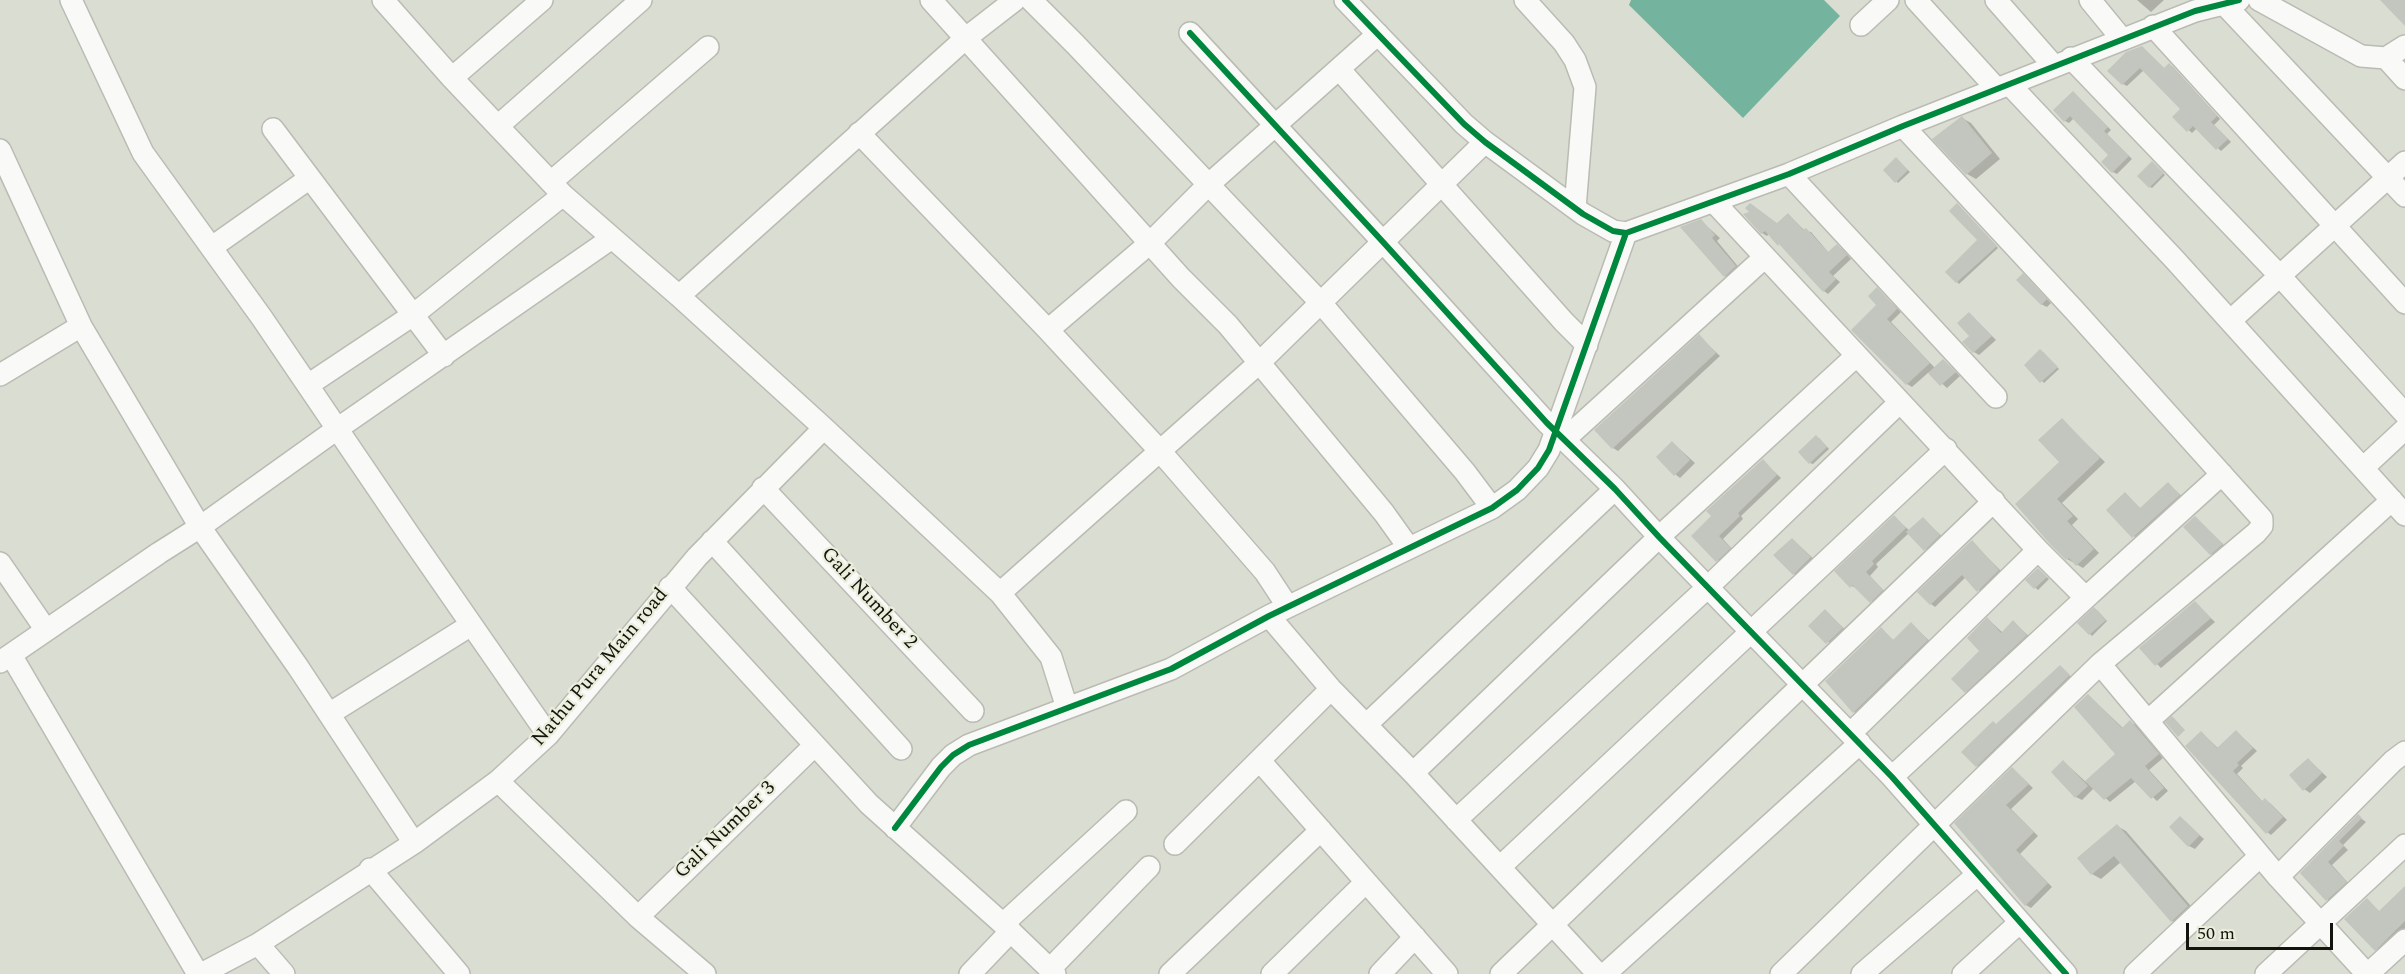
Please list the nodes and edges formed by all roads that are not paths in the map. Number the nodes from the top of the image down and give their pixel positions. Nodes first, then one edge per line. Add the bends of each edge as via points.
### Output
1 (71, 0) edge
2 (383, 0) edge
3 (542, 0) edge
4 (641, 0) edge
5 (932, 0) edge
6 (1015, 0) edge
7 (1031, 0) edge
8 (1345, 0) edge
9 (1525, 0) edge
10 (1888, 0) edge
11 (1916, 0) edge
12 (1996, 0) edge
13 (2090, 0) edge
14 (2259, 0) edge
15 (2232, 2) edge
16 (2190, 5) edge
17 (1861, 25) dead end
18 (2153, 26) junction
19 (1190, 33) dead end
20 (1378, 34) junction
21 (966, 38) junction
22 (2122, 39) junction
23 (2405, 46) edge
24 (708, 47) dead end
25 (2386, 58) junction
26 (2062, 62) junction
27 (1339, 69) junction
28 (452, 78) junction
29 (2405, 79) edge
30 (2003, 87) junction
31 (1275, 125) junction
32 (498, 126) junction
33 (1903, 126) junction
34 (273, 129) dead end
35 (859, 133) junction
36 (1485, 142) junction
37 (0, 150) edge
38 (2405, 162) edge
39 (1789, 174) junction
40 (310, 178) junction
41 (2388, 178) junction
42 (1207, 186) junction
43 (1441, 186) junction
44 (557, 189) junction
45 (2405, 196) edge
46 (1714, 202) junction
47 (1579, 211) junction
48 (2336, 225) junction
49 (1619, 232) junction
50 (612, 238) junction
51 (1383, 242) junction
52 (1150, 243) junction
53 (212, 247) junction
54 (1765, 257) junction
55 (2280, 276) junction
56 (679, 296) junction
57 (1321, 303) junction
58 (2405, 303) edge
59 (413, 315) junction
60 (2230, 321) junction
61 (81, 326) junction
62 (1048, 330) junction
63 (1583, 342) junction
64 (444, 356) junction
65 (1856, 356) junction
66 (1259, 363) junction
67 (0, 375) edge
68 (308, 385) junction
69 (1996, 397) dead end
70 (1900, 402) junction
71 (2405, 414) edge
72 (824, 428) junction
73 (337, 429) junction
74 (2405, 429) edge
75 (1556, 431) junction
76 (1946, 449) junction
77 (1160, 451) junction
78 (2363, 468) junction
79 (2222, 474) junction
80 (763, 488) junction
81 (1615, 489) junction
82 (1995, 501) junction
83 (1488, 503) junction
84 (2398, 508) edge
85 (200, 527) junction
86 (1659, 537) junction
87 (712, 541) junction
88 (1405, 542) junction
89 (2038, 550) junction
90 (0, 563) edge
91 (670, 587) junction
92 (1708, 587) junction
93 (1000, 593) junction
94 (2090, 594) junction
95 (1281, 609) junction
96 (471, 625) junction
97 (46, 630) junction
98 (1751, 631) junction
99 (5, 659) edge
100 (2100, 664) junction
101 (1804, 685) junction
102 (1331, 688) junction
103 (1066, 704) junction
104 (973, 711) dead end
105 (329, 714) junction
106 (2148, 721) junction
107 (1366, 725) junction
108 (548, 735) junction
109 (1855, 738) junction
110 (814, 746) junction
111 (901, 749) dead end
112 (2405, 752) edge
113 (1260, 761) junction
114 (1413, 773) junction
115 (1892, 777) junction
116 (498, 781) junction
117 (1126, 811) dead end
118 (1456, 820) junction
119 (892, 825) junction
120 (1936, 825) junction
121 (1321, 830) junction
122 (414, 843) junction
123 (1175, 844) dead end
124 (2405, 845) edge
125 (2260, 856) junction
126 (1149, 867) dead end
127 (1500, 867) junction
128 (370, 869) junction
129 (1978, 874) junction
130 (2278, 877) junction
131 (1366, 882) junction
132 (638, 917) junction
133 (2019, 923) junction
134 (1554, 925) junction
135 (2321, 926) junction
136 (1007, 927) junction
137 (1415, 938) junction
138 (2405, 940) edge
139 (258, 944) junction
140 (1052, 971) edge
141 (2064, 973) edge
142 (200, 974) edge
143 (284, 974) edge
144 (459, 974) edge
145 (705, 974) edge
146 (970, 974) edge
147 (1170, 974) edge
148 (1272, 974) edge
149 (1380, 974) edge
150 (1447, 974) edge
151 (1501, 974) edge
152 (1598, 974) edge
153 (1605, 974) edge
154 (1781, 974) edge
155 (1862, 974) edge
156 (1964, 974) edge
157 (2135, 974) edge
158 (2266, 974) edge
159 (2367, 974) edge

1 - 53 street via 134,137
2 - 28 street
3 - 28 street
4 - 32 street
5 - 21 street
6 - 21 street
7 - 42 street
8 - 20 street
9 - 47 street via 1564,43 1585,87
10 - 17 street
11 - 30 street
12 - 26 street
13 - 22 street
14 - 25 street via 2361,56
15 - 16 street
15 - 41 street
16 - 18 street
18 - 22 street
18 - 48 street
19 - 31 street
20 - 27 street
20 - 36 street
21 - 35 street
21 - 52 street
22 - 26 street
23 - 25 street
24 - 44 street
25 - 29 street
26 - 30 street
26 - 55 street
27 - 31 street
27 - 43 street
28 - 32 street
30 - 33 street
30 - 60 street
31 - 42 street
31 - 51 street
32 - 44 street
33 - 39 street
33 - 79 street
34 - 40 street
35 - 56 street
35 - 62 street
36 - 43 street
36 - 47 street
37 - 61 street
38 - 41 street
39 - 46 street
39 - 69 street
40 - 53 street
40 - 59 street
41 - 45 street
41 - 48 street
42 - 52 street
42 - 57 street
43 - 51 street
43 - 63 street
44 - 50 street
44 - 59 street
46 - 49 street
46 - 54 street
47 - 49 street
48 - 55 street
48 - 58 street
49 - 63 street
50 - 56 street
50 - 64 street
51 - 57 street
51 - 75 street
52 - 62 street
52 - 66 street
53 - 68 street
54 - 65 street
54 - 75 street
55 - 60 street
55 - 71 street
56 - 72 street
57 - 66 street
57 - 83 street
59 - 64 street
59 - 68 street
60 - 78 street
61 - 67 street
61 - 85 street
62 - 77 street
63 - 75 street
64 - 73 street
65 - 70 street
65 - 86 street
66 - 77 street
66 - 88 street
68 - 73 street
70 - 76 street
70 - 92 street
72 - 80 street, Nathu Pura Main road
72 - 93 street
73 - 85 street
73 - 96 street
74 - 78 street
75 - 81 street
75 - 83 street via 1538,468 1517,490
76 - 82 street
76 - 98 street
77 - 93 street
77 - 95 street via 1264,572
78 - 84 street
79 - 94 street
79 - 100 street via 2257,511 2262,526
80 - 87 street, Nathu Pura Main road
80 - 104 street, Gali Number 2
81 - 86 street
81 - 107 street
82 - 89 street
82 - 101 street
83 - 88 street
84 - 106 street
85 - 97 street
85 - 105 street
86 - 92 street
86 - 114 street
87 - 91 street, Nathu Pura Main road
87 - 111 street
88 - 95 street
89 - 94 street via 2082,594
89 - 109 street
90 - 97 street
91 - 108 street, Nathu Pura Main road
91 - 110 street
92 - 98 street
92 - 118 street
93 - 103 street via 1051,657
94 - 115 street
95 - 102 street
95 - 103 street via 1172,669
96 - 105 street
96 - 108 street
97 - 99 street
98 - 101 street
98 - 127 street
99 - 142 street
100 - 106 street
100 - 120 street
101 - 109 street
101 - 134 street
102 - 107 street
102 - 113 street
103 - 119 street via 953,755
105 - 122 street
106 - 125 street
107 - 114 street
108 - 116 street, Nathu Pura Main road
109 - 115 street
109 - 153 street
110 - 119 street
110 - 132 street, Gali Number 3
112 - 130 street
113 - 121 street
113 - 123 street
114 - 118 street
115 - 120 street
116 - 122 street, Nathu Pura Main road
116 - 132 street
117 - 136 street
118 - 127 street
119 - 136 street
120 - 129 street
120 - 154 street
121 - 131 street
121 - 147 street
122 - 128 street, Nathu Pura Main road
124 - 135 street
125 - 130 street
125 - 157 street
126 - 140 street
127 - 134 street
128 - 139 street, Nathu Pura Main road
128 - 144 street
129 - 133 street
129 - 155 street
130 - 135 street
131 - 137 street
131 - 148 street
132 - 145 street
133 - 141 street
133 - 156 street
134 - 151 street
134 - 152 street
135 - 158 street
135 - 159 street
136 - 140 street
136 - 146 street
137 - 149 street
137 - 150 street
138 - 159 street
139 - 142 street, Nathu Pura Main road
139 - 143 street

